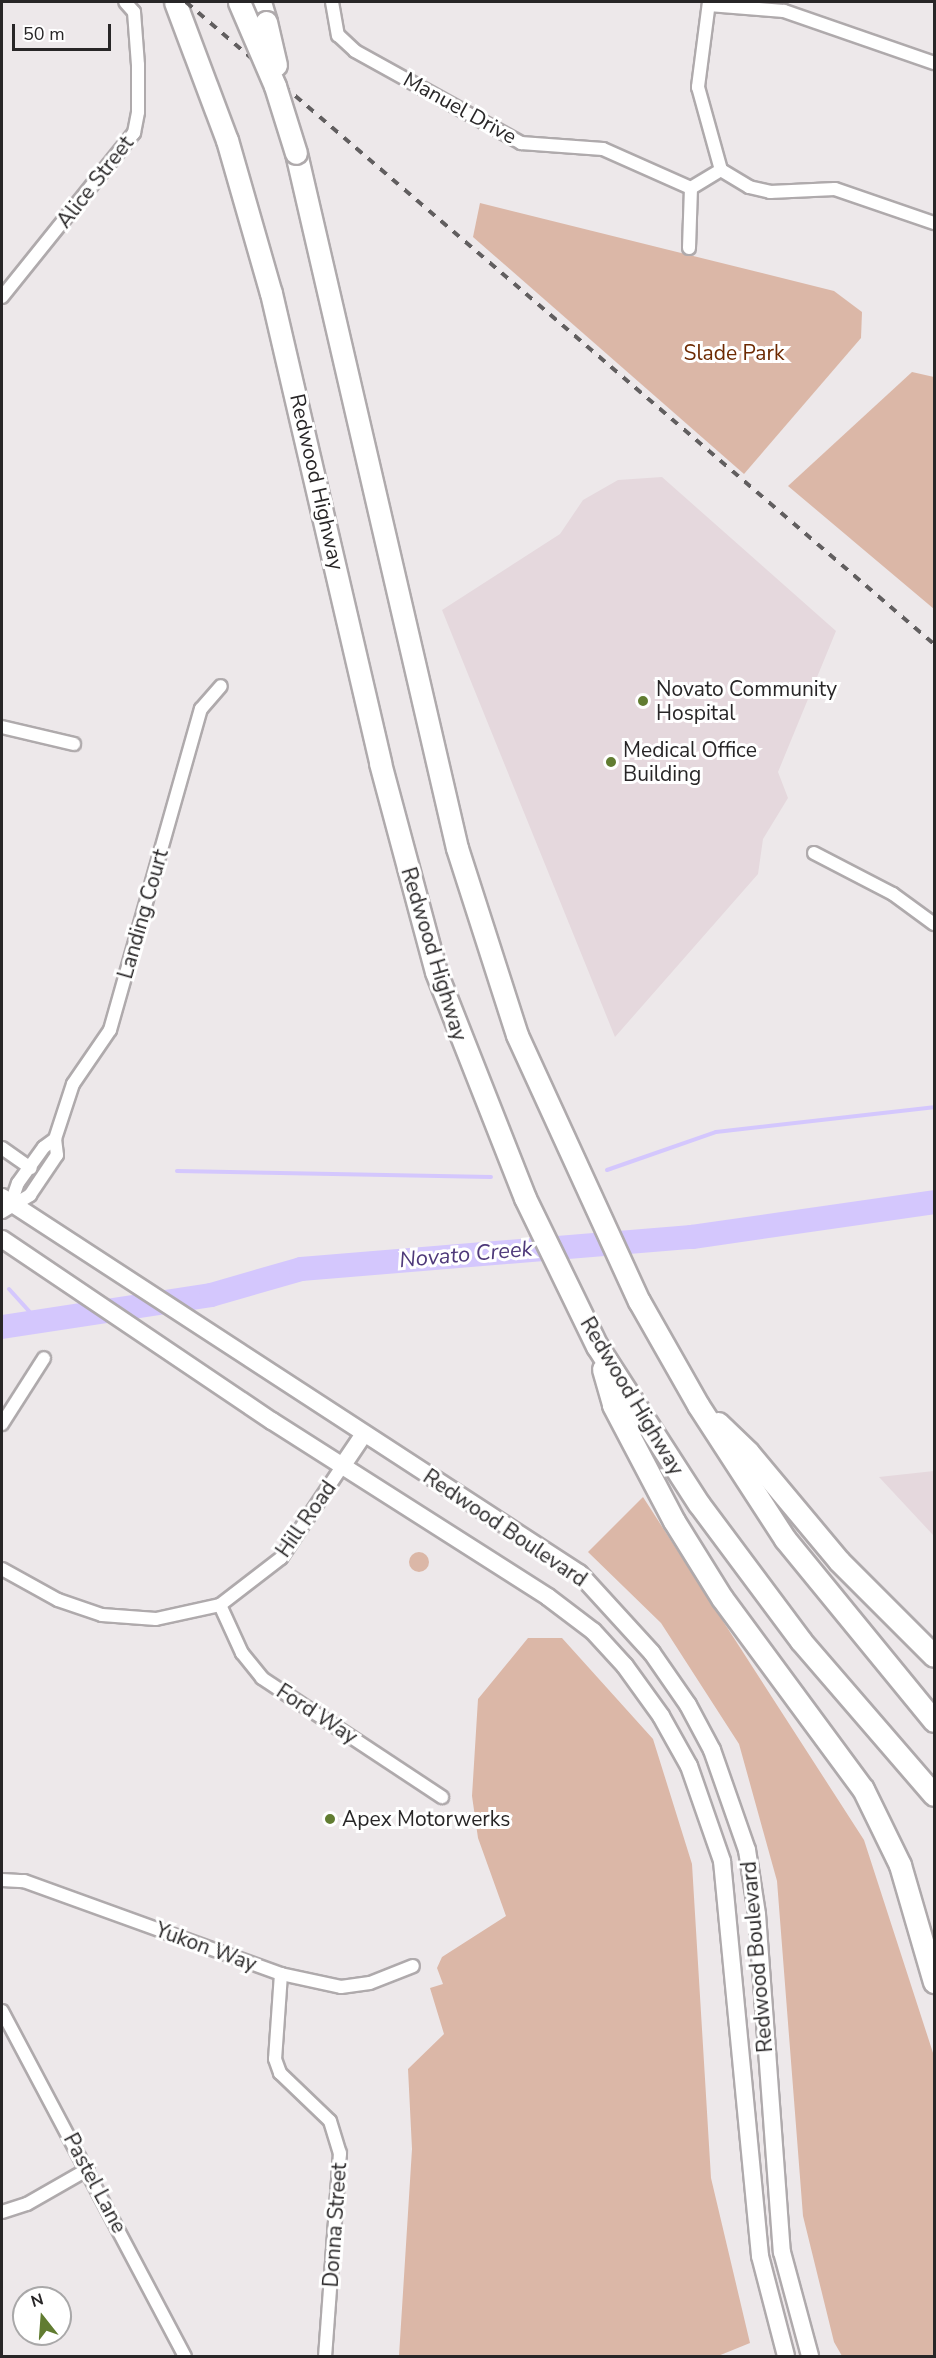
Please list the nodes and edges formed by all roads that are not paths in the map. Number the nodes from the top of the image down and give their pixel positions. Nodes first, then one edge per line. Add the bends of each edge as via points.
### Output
1 (125, 2) edge
2 (175, 2) edge
3 (239, 2) edge
4 (332, 2) edge
5 (709, 3) edge
6 (263, 12) edge
7 (934, 63) edge
8 (296, 153) junction
9 (721, 170) junction
10 (691, 189) junction
11 (934, 223) edge
12 (689, 248) dead end
13 (2, 297) edge
14 (221, 686) dead end
15 (2, 727) edge
16 (74, 744) dead end
17 (814, 853) dead end
18 (934, 924) edge
19 (55, 1139) junction
20 (2, 1148) edge
21 (31, 1168) junction
22 (5, 1204) edge
23 (2, 1239) edge
24 (597, 1346) junction
25 (44, 1358) dead end
26 (698, 1404) junction
27 (2, 1424) edge
28 (364, 1434) junction
29 (343, 1465) junction
30 (2, 1569) edge
31 (220, 1605) junction
32 (934, 1656) edge
33 (934, 1721) edge
34 (934, 1794) edge
35 (442, 1797) dead end
36 (2, 1880) edge
37 (413, 1966) dead end
38 (280, 1974) junction
39 (934, 1982) edge
40 (2, 2011) edge
41 (770, 2119) junction
42 (746, 2121) junction
43 (772, 2156) junction
44 (750, 2159) junction
45 (88, 2169) junction
46 (2, 2212) edge
47 (802, 2333) junction
48 (780, 2340) junction
49 (185, 2356) edge
50 (325, 2356) edge
51 (786, 2356) edge
52 (810, 2356) edge

1 - 13 street, Alice Street via 134,12 138,100 134,134
2 - 24 highway, Redwood Highway via 227,140 296,387 404,861 436,972 525,1198
3 - 8 highway, bridge via 275,86
4 - 10 street, Manuel Drive via 338,35 355,51 521,143 603,149
5 - 7 street via 784,11
5 - 9 street via 698,87
6 - 8 highway, bridge
8 - 26 highway via 457,848 487,951 517,1035 586,1191 639,1301
9 - 10 street
9 - 11 street via 749,187 771,192 835,189
10 - 12 street
14 - 19 street, Landing Court via 201,709 110,1030 72,1084
15 - 16 street
17 - 18 street via 893,894
19 - 21 street, Landing Court via 44,1147
19 - 22 street, Landing Court via 57,1155 42,1180 30,1195
20 - 21 street
21 - 22 street, Landing Court
22 - 28 main road, Redwood Boulevard
23 - 29 main road, Redwood Boulevard
24 - 34 highway, Redwood Highway via 637,1412 748,1573 856,1708
24 - 39 highway via 613,1405 674,1521 722,1598 863,1789 900,1865
25 - 27 street
26 - 32 highway via 748,1452 839,1561
26 - 33 highway via 784,1539
28 - 29 main road
28 - 41 main road, Redwood Boulevard via 579,1574 652,1653 688,1705 716,1760 747,1850 757,1914
29 - 31 street, Hill Road via 281,1558
29 - 42 main road, Redwood Boulevard via 548,1597 593,1631 625,1666 661,1716 689,1766 722,1861
30 - 31 street, Hill Road via 58,1600 102,1615 156,1619
31 - 35 street, Ford Way via 242,1653 262,1678
36 - 38 street, Yukon Way via 24,1881
37 - 38 street, Yukon Way via 370,1983 341,1987
38 - 50 street, Donna Street via 275,2059 280,2073 330,2121 340,2153
40 - 45 street, Pastel Lane
41 - 42 main road
41 - 43 main road, Redwood Boulevard
42 - 44 main road, Redwood Boulevard
43 - 44 main road
43 - 47 main road, Redwood Boulevard via 782,2252
44 - 48 main road, Redwood Boulevard via 760,2256
45 - 46 street via 27,2204
45 - 49 street, Pastel Lane
47 - 48 main road
47 - 52 main road, Redwood Boulevard
48 - 51 main road, Redwood Boulevard

